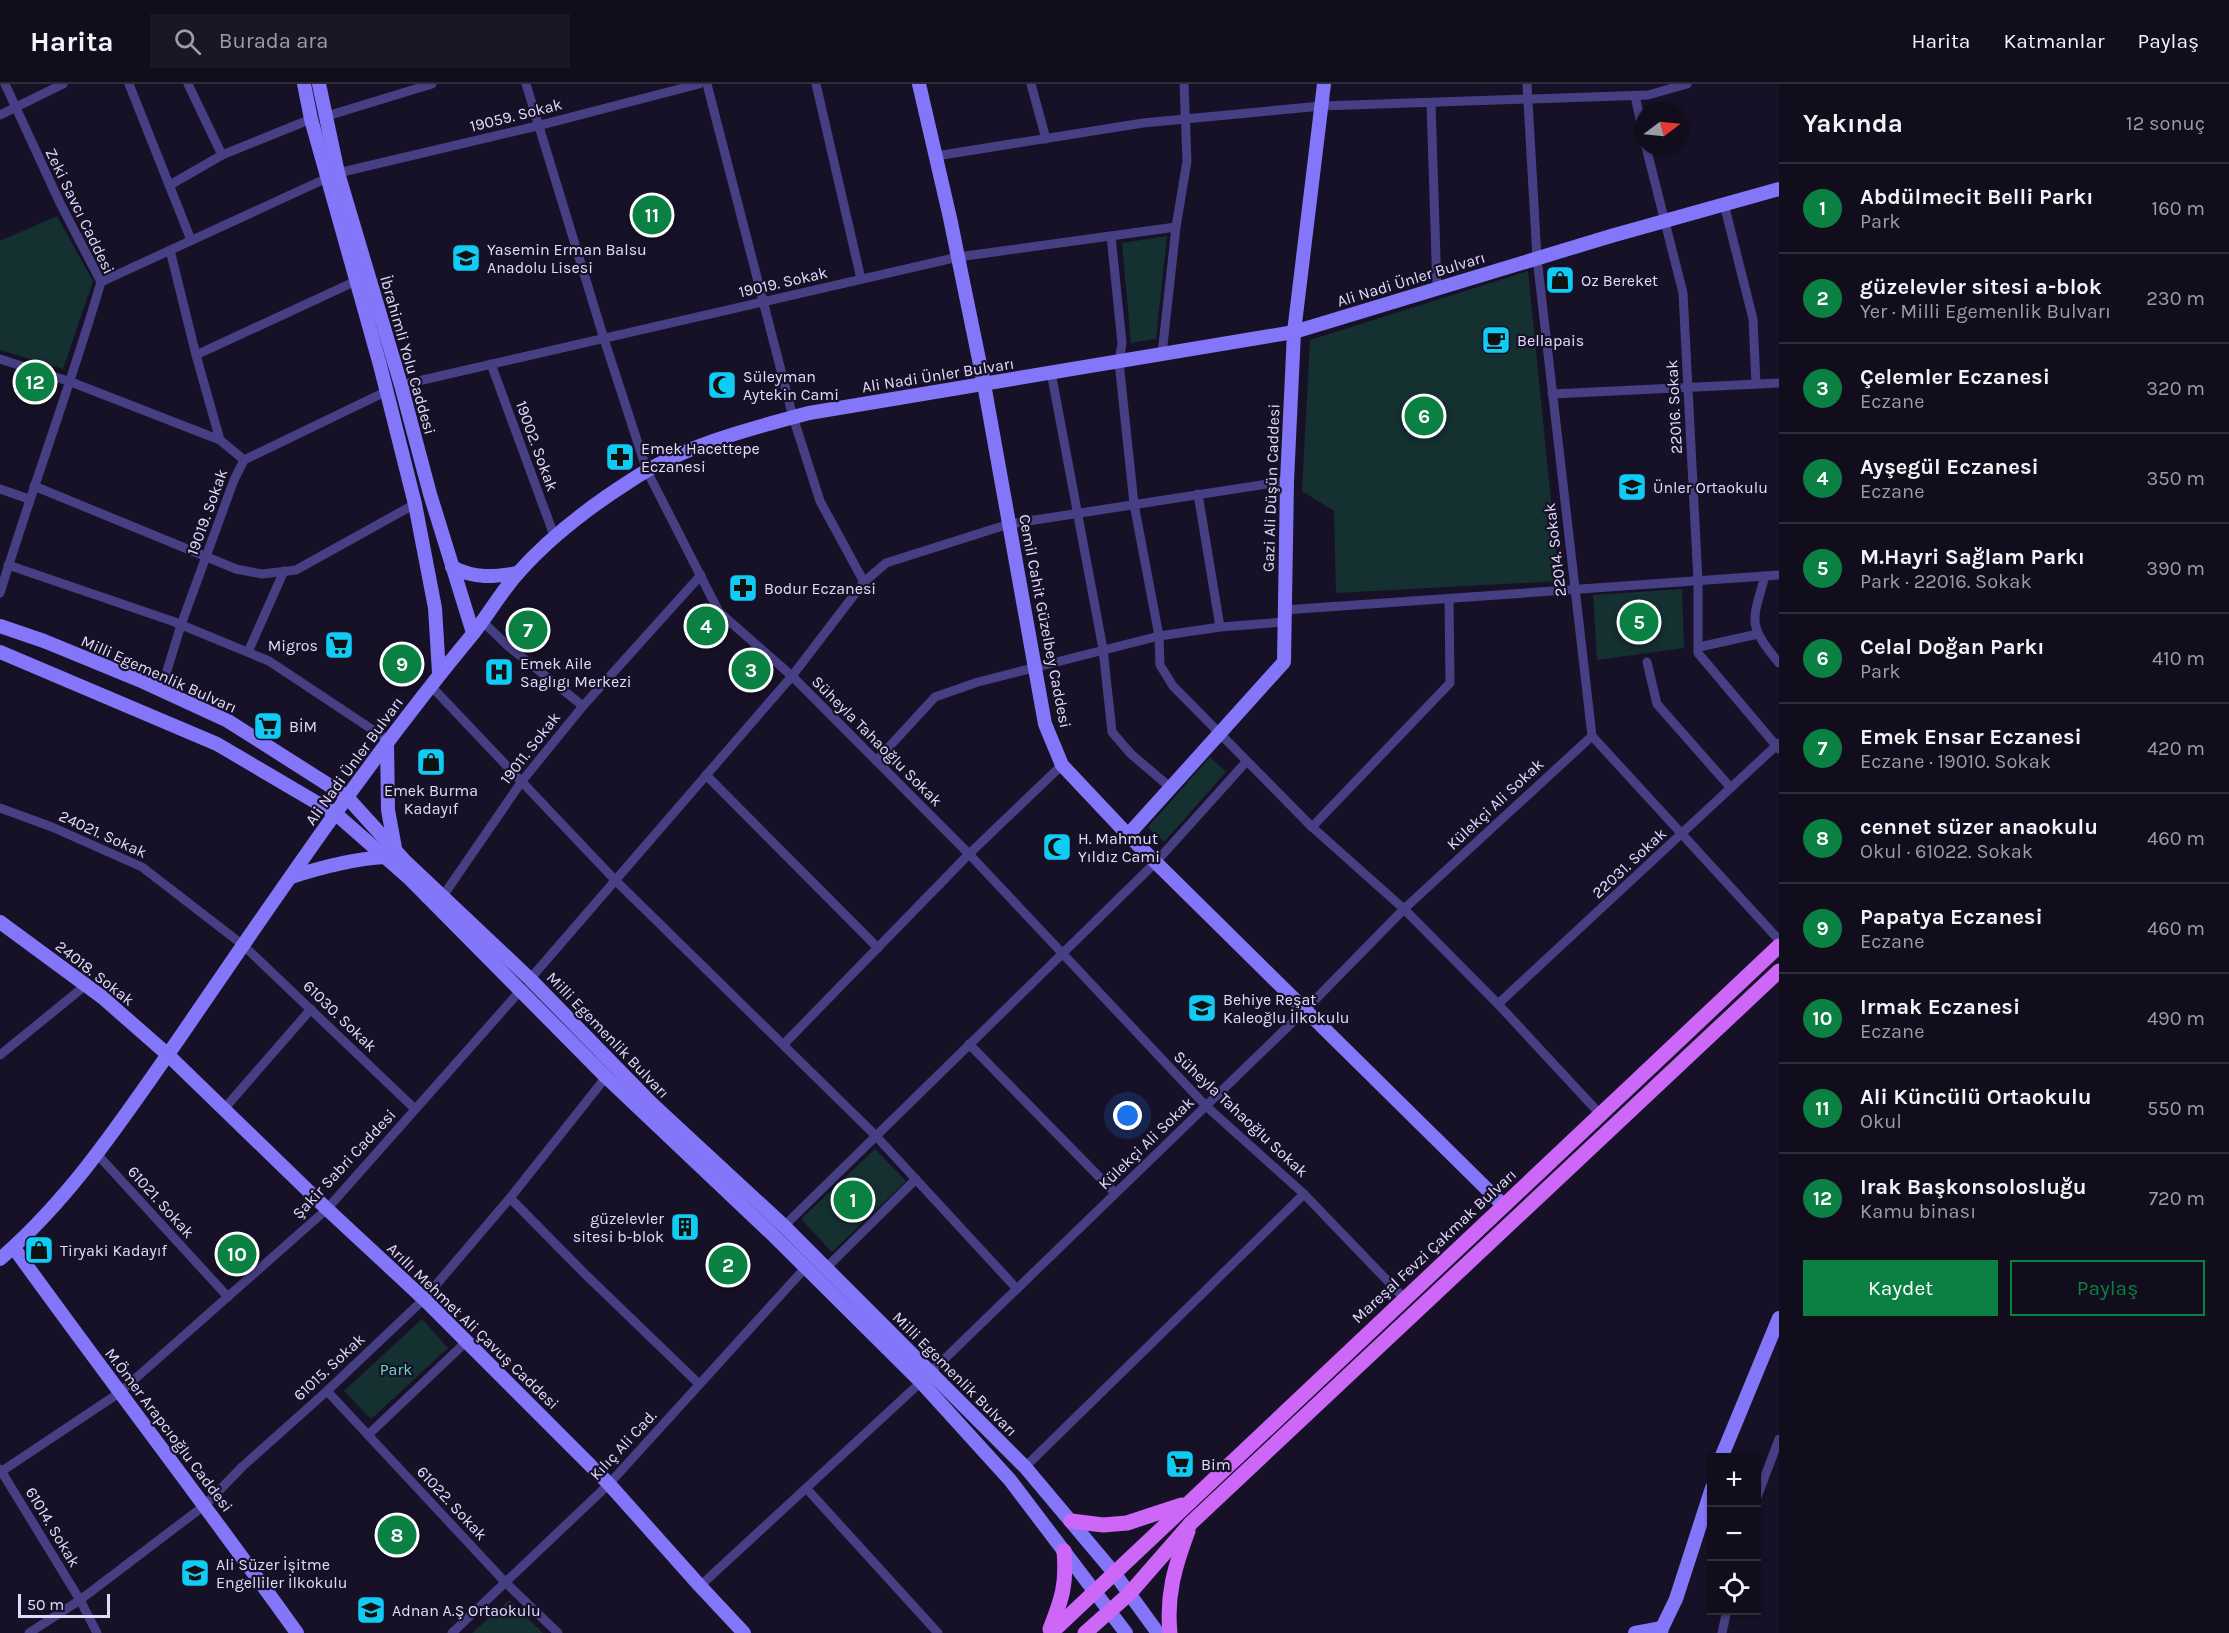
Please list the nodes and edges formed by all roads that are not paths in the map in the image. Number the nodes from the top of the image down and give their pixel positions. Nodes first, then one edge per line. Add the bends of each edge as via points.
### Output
1 (5, 84) edge
2 (63, 84) edge
3 (129, 84) edge
4 (188, 84) edge
5 (304, 84) edge
6 (319, 84) edge
7 (432, 84) edge
8 (526, 84) edge
9 (699, 84) edge
10 (707, 84) edge
11 (816, 84) edge
12 (919, 84) edge
13 (1031, 84) edge
14 (1184, 84) edge
15 (1324, 84) edge
16 (1527, 84) edge
17 (1687, 84) edge
18 (1635, 96) junction
19 (1527, 100) junction
20 (1636, 102) edge
21 (1431, 103) junction
22 (1321, 106) junction
23 (15, 108) junction
24 (0, 115) edge
25 (327, 116) junction
26 (1185, 118) junction
27 (311, 119) junction
28 (537, 126) junction
29 (1046, 139) junction
30 (222, 155) junction
31 (936, 156) junction
32 (1648, 156) edge
33 (332, 176) junction
34 (170, 186) junction
35 (1779, 189) edge
36 (1724, 204) junction
37 (1663, 222) junction
38 (1176, 227) junction
39 (1111, 236) junction
40 (191, 240) junction
41 (170, 250) junction
42 (958, 257) junction
43 (1537, 258) junction
44 (861, 279) junction
45 (356, 281) junction
46 (101, 282) junction
47 (1437, 288) junction
48 (762, 302) junction
49 (1294, 332) junction
50 (604, 339) junction
51 (1162, 354) junction
52 (196, 355) junction
53 (0, 359) edge
54 (1119, 362) junction
55 (492, 364) junction
56 (1051, 372) junction
57 (71, 382) junction
58 (1779, 383) edge
59 (984, 384) junction
60 (1756, 384) junction
61 (400, 385) junction
62 (1689, 388) junction
63 (385, 392) junction
64 (1552, 394) junction
65 (793, 417) junction
66 (220, 440) junction
67 (244, 460) junction
68 (647, 471) junction
69 (1287, 481) junction
70 (34, 486) junction
71 (0, 489) edge
72 (1198, 494) junction
73 (29, 499) junction
74 (415, 504) junction
75 (1134, 504) junction
76 (1079, 513) junction
77 (1009, 524) junction
78 (555, 538) junction
79 (207, 558) junction
80 (8, 565) junction
81 (452, 567) junction
82 (284, 571) junction
83 (519, 573) junction
84 (701, 575) junction
85 (1779, 575) edge
86 (1765, 576) junction
87 (1698, 581) junction
88 (864, 582) junction
89 (1575, 591) junction
90 (0, 593) edge
91 (1449, 599) junction
92 (1284, 616) junction
93 (482, 621) junction
94 (181, 625) junction
95 (0, 626) edge
96 (1221, 627) junction
97 (473, 633) junction
98 (1758, 634) junction
99 (1159, 636) junction
100 (1699, 646) junction
101 (1103, 649) junction
102 (0, 652) edge
103 (248, 652) junction
104 (1647, 663) dead end
105 (1779, 663) edge
106 (1034, 667) junction
107 (440, 673) junction
108 (792, 676) junction
109 (430, 685) junction
110 (161, 690) junction
111 (583, 706) junction
112 (1219, 735) junction
113 (1592, 736) junction
114 (388, 741) junction
115 (1778, 746) edge
116 (876, 761) junction
117 (1246, 762) junction
118 (1062, 765) junction
119 (706, 775) junction
120 (522, 781) junction
121 (1730, 787) junction
122 (1170, 788) junction
123 (346, 796) junction
124 (0, 808) edge
125 (336, 814) junction
126 (1312, 827) junction
127 (1682, 834) junction
128 (1128, 835) junction
129 (390, 854) junction
130 (969, 854) junction
131 (1156, 862) junction
132 (291, 878) junction
133 (615, 880) junction
134 (443, 896) junction
135 (1404, 909) junction
136 (0, 922) edge
137 (1779, 940) edge
138 (243, 945) junction
139 (1779, 945) edge
140 (878, 948) junction
141 (1062, 954) junction
142 (1779, 971) edge
143 (530, 979) junction
144 (86, 986) junction
145 (520, 991) junction
146 (1498, 1004) junction
147 (311, 1009) junction
148 (1305, 1010) junction
149 (784, 1044) junction
150 (969, 1044) junction
151 (167, 1054) junction
152 (0, 1055) edge
153 (606, 1077) junction
154 (1206, 1106) junction
155 (224, 1109) junction
156 (416, 1109) junction
157 (1600, 1114) junction
158 (875, 1135) junction
159 (97, 1154) junction
160 (916, 1179) junction
161 (1116, 1193) junction
162 (1304, 1194) junction
163 (510, 1198) junction
164 (1503, 1205) junction
165 (327, 1209) junction
166 (784, 1227) junction
167 (14, 1248) junction
168 (0, 1259) edge
169 (806, 1267) junction
170 (826, 1268) junction
171 (1017, 1289) junction
172 (228, 1297) junction
173 (1404, 1298) junction
174 (424, 1299) junction
175 (1779, 1318) edge
176 (466, 1341) junction
177 (925, 1377) junction
178 (699, 1384) junction
179 (327, 1391) junction
180 (119, 1393) junction
181 (368, 1436) junction
182 (1779, 1439) edge
183 (1723, 1453) edge
184 (1025, 1467) junction
185 (1, 1470) edge
186 (609, 1484) junction
187 (1761, 1487) edge
188 (806, 1488) junction
189 (1187, 1503) junction
190 (1707, 1503) edge
191 (205, 1505) junction
192 (1071, 1521) junction
193 (1191, 1523) junction
194 (1064, 1551) junction
195 (1115, 1574) junction
196 (506, 1582) junction
197 (700, 1586) junction
198 (1095, 1590) junction
199 (1130, 1594) junction
200 (80, 1600) junction
201 (1109, 1610) junction
202 (1726, 1615) edge
203 (1662, 1630) edge
204 (29, 1633) edge
205 (98, 1633) edge
206 (297, 1633) edge
207 (452, 1633) edge
208 (558, 1633) edge
209 (744, 1633) edge
210 (938, 1633) edge
211 (1049, 1633) edge
212 (1084, 1633) edge
213 (1126, 1633) edge
214 (1158, 1633) edge
215 (1170, 1633) edge
216 (1635, 1633) edge
217 (1722, 1633) edge

1 - 23 street, Zeki Savcı Caddesi
2 - 23 street
3 - 34 street
4 - 30 street
5 - 27 street
6 - 25 street, İbrahimli Yolu Caddesi
7 - 25 street
8 - 28 street, Süheyla Tahaoğlu Sokak
9 - 28 street, 19059. Sokak
10 - 48 street
11 - 44 street
12 - 31 street, Cemil Cahit Güzelbey Caddesi
13 - 29 street
14 - 26 street
15 - 22 street, Gazi Ali Düşün Caddesi
16 - 19 street, 22014. Sokak
17 - 18 street
18 - 19 street
18 - 20 street
19 - 21 street
19 - 43 street, 22014. Sokak
21 - 22 street
21 - 47 street
22 - 26 street
22 - 49 street, Gazi Ali Düşün Caddesi
23 - 24 street
23 - 46 street, Zeki Savcı Caddesi
25 - 33 street, İbrahimli Yolu Caddesi
26 - 29 street
26 - 38 street via 1187,161
27 - 30 street
27 - 33 street
28 - 33 street, 19059. Sokak
28 - 50 street, Süheyla Tahaoğlu Sokak
29 - 31 street
30 - 34 street
31 - 42 street, Cemil Cahit Güzelbey Caddesi
32 - 37 street, 22016. Sokak
33 - 40 street, 19059. Sokak
33 - 45 street
33 - 61 street, İbrahimli Yolu Caddesi
34 - 40 street
35 - 36 street, Ali Nadi Ünler Bulvarı
36 - 37 street, Ali Nadi Ünler Bulvarı
36 - 60 street via 1753,319
37 - 43 street, Ali Nadi Ünler Bulvarı
37 - 62 street, 22016. Sokak via 1683,293
38 - 39 street, 19019. Sokak
38 - 51 street
39 - 42 street, 19019. Sokak
39 - 54 street via 1122,343
40 - 41 street, 19059. Sokak
41 - 46 street, 19059. Sokak
41 - 52 street
42 - 44 street, 19019. Sokak
42 - 59 street, Cemil Cahit Güzelbey Caddesi
43 - 47 street, Ali Nadi Ünler Bulvarı
43 - 64 street, 22014. Sokak
44 - 48 street, 19019. Sokak
45 - 52 street
45 - 63 street
46 - 57 street, Zeki Savcı Caddesi
47 - 49 street, Ali Nadi Ünler Bulvarı
48 - 50 street, 19019. Sokak
48 - 65 street
49 - 51 street, Ali Nadi Ünler Bulvarı
49 - 69 street, Gazi Ali Düşün Caddesi
50 - 55 street, 19019. Sokak
50 - 68 street, Süheyla Tahaoğlu Sokak
51 - 54 street, Ali Nadi Ünler Bulvarı
52 - 66 street
53 - 57 street
54 - 56 street, Ali Nadi Ünler Bulvarı
54 - 75 street
55 - 61 street, 19019. Sokak
55 - 78 street, 19002. Sokak
56 - 59 street, Ali Nadi Ünler Bulvarı
56 - 76 street
57 - 66 street
57 - 70 street, Zeki Savcı Caddesi
58 - 60 street
59 - 65 street, Ali Nadi Ünler Bulvarı
59 - 77 street, Cemil Cahit Güzelbey Caddesi
60 - 62 street
61 - 81 street, İbrahimli Yolu Caddesi
62 - 64 street
62 - 87 street, 22016. Sokak
63 - 67 street, 19019. Sokak
63 - 74 street
64 - 89 street, 22014. Sokak
65 - 68 street, Ali Nadi Ünler Bulvarı via 685,452
65 - 88 street via 820,501
66 - 67 street
67 - 79 street, 19019. Sokak
68 - 78 street, Ali Nadi Ünler Bulvarı via 573,521
68 - 84 street, Süheyla Tahaoğlu Sokak
69 - 72 street
69 - 92 street, Gazi Ali Düşün Caddesi
70 - 73 street, Zeki Savcı Caddesi
70 - 79 street
71 - 73 street
72 - 75 street
72 - 96 street
73 - 80 street, Zeki Savcı Caddesi
74 - 82 street via 296,570
74 - 107 street via 435,608
75 - 76 street
75 - 99 street
76 - 77 street
76 - 101 street
77 - 88 street via 886,563
77 - 106 street, Cemil Cahit Güzelbey Caddesi
78 - 83 street, Ali Nadi Ünler Bulvarı
79 - 82 street via 262,574
79 - 94 street, 19019. Sokak
80 - 90 street, Zeki Savcı Caddesi
80 - 94 street
81 - 83 street via 483,577
81 - 97 street, İbrahimli Yolu Caddesi
82 - 103 street
83 - 93 street, Ali Nadi Ünler Bulvarı
84 - 108 street, Süheyla Tahaoğlu Sokak via 719,612
84 - 111 street, 19011. Sokak
85 - 86 street
86 - 87 street
86 - 98 street via 1755,612
87 - 89 street
87 - 100 street, 22016. Sokak
88 - 108 street
89 - 91 street
89 - 113 street, 22014. Sokak
91 - 92 street
91 - 126 street via 1450,683
92 - 96 street
92 - 112 street, Gazi Ali Düşün Caddesi via 1284,662
93 - 97 street, Ali Nadi Ünler Bulvarı
93 - 111 street
94 - 103 street
94 - 110 street, 19019. Sokak
95 - 110 street, Milli Egemenlik Bulvarı
96 - 99 street
97 - 107 street, Ali Nadi Ünler Bulvarı
98 - 100 street
98 - 105 street
99 - 101 street
99 - 112 street via 1160,665 1173,686
100 - 115 street, 22016. Sokak via 1698,653
101 - 106 street
101 - 122 street via 1112,732
102 - 125 street, Milli Egemenlik Bulvarı via 217,744
103 - 114 street via 269,661
104 - 121 street via 1657,704
106 - 116 street via 935,697
106 - 118 street, Cemil Cahit Güzelbey Caddesi via 1045,724
107 - 109 street, Ali Nadi Ünler Bulvarı
108 - 116 street, Süheyla Tahaoğlu Sokak
108 - 119 street
109 - 114 street, Ali Nadi Ünler Bulvarı
109 - 120 street
110 - 123 street, Milli Egemenlik Bulvarı via 228,721
111 - 120 street, 19011. Sokak
112 - 117 street
112 - 122 street, Gazi Ali Düşün Caddesi
113 - 127 street
113 - 135 street, Külekçi Ali Sokak
114 - 123 street, Ali Nadi Ünler Bulvarı
114 - 129 street
115 - 121 street, 22031. Sokak
116 - 130 street, Süheyla Tahaoğlu Sokak
117 - 126 street
117 - 131 street
118 - 128 street, Cemil Cahit Güzelbey Caddesi
118 - 130 street
119 - 133 street
119 - 140 street
120 - 133 street
120 - 134 street, 19011. Sokak
121 - 127 street, 22031. Sokak
122 - 128 street, Gazi Ali Düşün Caddesi
123 - 125 street, Ali Nadi Ünler Bulvarı
123 - 129 street, Milli Egemenlik Bulvarı
124 - 138 street, 24021. Sokak via 142,867
125 - 129 street, Milli Egemenlik Bulvarı
125 - 132 street, Ali Nadi Ünler Bulvarı
126 - 135 street
127 - 137 street
127 - 146 street, 22031. Sokak
128 - 131 street, Cemil Cahit Güzelbey Caddesi
129 - 132 street via 327,866
129 - 134 street, Milli Egemenlik Bulvarı
129 - 145 street, Milli Egemenlik Bulvarı
130 - 140 street
130 - 141 street, Süheyla Tahaoğlu Sokak
131 - 141 street
131 - 148 street, Cemil Cahit Güzelbey Caddesi
132 - 138 street, Ali Nadi Ünler Bulvarı
133 - 143 street
133 - 149 street
134 - 143 street, Milli Egemenlik Bulvarı
135 - 146 street
135 - 148 street, Külekçi Ali Sokak
136 - 144 street, 24018. Sokak
138 - 147 street, 61030. Sokak
138 - 151 street, Ali Nadi Ünler Bulvarı
139 - 157 main road, Mareşal Fevzi Çakmak Bulvarı
140 - 149 street
141 - 150 street
141 - 154 street, Süheyla Tahaoğlu Sokak
142 - 193 main road
143 - 166 street, Milli Egemenlik Bulvarı via 651,1103
144 - 151 street, 24018. Sokak
144 - 152 street
145 - 153 street, Milli Egemenlik Bulvarı
145 - 156 street, Şakir Sabri Caddesi
146 - 157 street
147 - 155 street
147 - 156 street, 61030. Sokak
148 - 154 street, Külekçi Ali Sokak
148 - 164 street, Cemil Cahit Güzelbey Caddesi
149 - 158 street
150 - 158 street
150 - 161 street
151 - 155 street, Arıllı Mehmet Ali Çavuş Caddesi
151 - 159 street, Ali Nadi Ünler Bulvarı
153 - 163 street, 61015. Sokak
153 - 169 street, Milli Egemenlik Bulvarı
154 - 161 street, Külekçi Ali Sokak
154 - 162 street, Süheyla Tahaoğlu Sokak
155 - 165 street, Arıllı Mehmet Ali Çavuş Caddesi
156 - 165 street, Şakir Sabri Caddesi
157 - 164 main road, Mareşal Fevzi Çakmak Bulvarı
158 - 160 street
158 - 166 street
159 - 167 street, Ali Nadi Ünler Bulvarı
159 - 172 street, 61021. Sokak
160 - 170 street
160 - 171 street
161 - 171 street, Külekçi Ali Sokak
162 - 173 street, Süheyla Tahaoğlu Sokak
162 - 184 street
163 - 174 street, 61015. Sokak
163 - 178 street
164 - 173 main road, Mareşal Fevzi Çakmak Bulvarı
165 - 172 street, Şakir Sabri Caddesi
165 - 174 street, Arıllı Mehmet Ali Çavuş Caddesi
166 - 170 street, Milli Egemenlik Bulvarı
167 - 168 street, Ali Nadi Ünler Bulvarı
167 - 180 street, M.Ömer Arapcıoğlu Caddesi
169 - 177 street, Milli Egemenlik Bulvarı
169 - 178 street, Kılıç Ali Cad.
170 - 177 street, Milli Egemenlik Bulvarı
171 - 177 street, Külekçi Ali Sokak
172 - 180 street, Şakir Sabri Caddesi
173 - 189 main road, Mareşal Fevzi Çakmak Bulvarı
174 - 176 street, Arıllı Mehmet Ali Çavuş Caddesi
174 - 179 street, 61015. Sokak
175 - 183 street
176 - 181 street
176 - 186 street, Arıllı Mehmet Ali Çavuş Caddesi
177 - 184 street, Milli Egemenlik Bulvarı
177 - 188 street, Külekçi Ali Sokak
177 - 194 street, Milli Egemenlik Bulvarı
178 - 186 street, Kılıç Ali Cad.
179 - 181 street, 61022. Sokak
179 - 191 street, 61015. Sokak
180 - 185 street, Şakir Sabri Caddesi
180 - 191 street, M.Ömer Arapcıoğlu Caddesi
181 - 196 street, 61022. Sokak
182 - 187 street
184 - 192 street, Milli Egemenlik Bulvarı
185 - 200 street, 61014. Sokak
186 - 196 street, Kılıç Ali Cad.
186 - 197 street, Arıllı Mehmet Ali Çavuş Caddesi
188 - 197 street, Külekçi Ali Sokak
188 - 210 street
189 - 192 main road via 1128,1523 1103,1526
189 - 195 main road, Mareşal Fevzi Çakmak Bulvarı
190 - 203 street
191 - 200 street, 61015. Sokak
191 - 206 street, M.Ömer Arapcıoğlu Caddesi
192 - 195 street, Milli Egemenlik Bulvarı
193 - 199 main road
193 - 215 main road via 1173,1572
194 - 198 street, Milli Egemenlik Bulvarı
194 - 211 main road via 1064,1594
195 - 198 main road, Mareşal Fevzi Çakmak Bulvarı
195 - 199 street, Milli Egemenlik Bulvarı
196 - 207 street, Kılıç Ali Cad.
196 - 208 street, 61022. Sokak
197 - 209 street, Arıllı Mehmet Ali Çavuş Caddesi
198 - 201 street, Milli Egemenlik Bulvarı
198 - 211 main road, Mareşal Fevzi Çakmak Bulvarı
199 - 201 main road
199 - 214 street, Milli Egemenlik Bulvarı
200 - 204 street, 61015. Sokak
200 - 205 street, 61014. Sokak
201 - 212 main road
201 - 213 street, Milli Egemenlik Bulvarı
202 - 217 street
203 - 216 street

